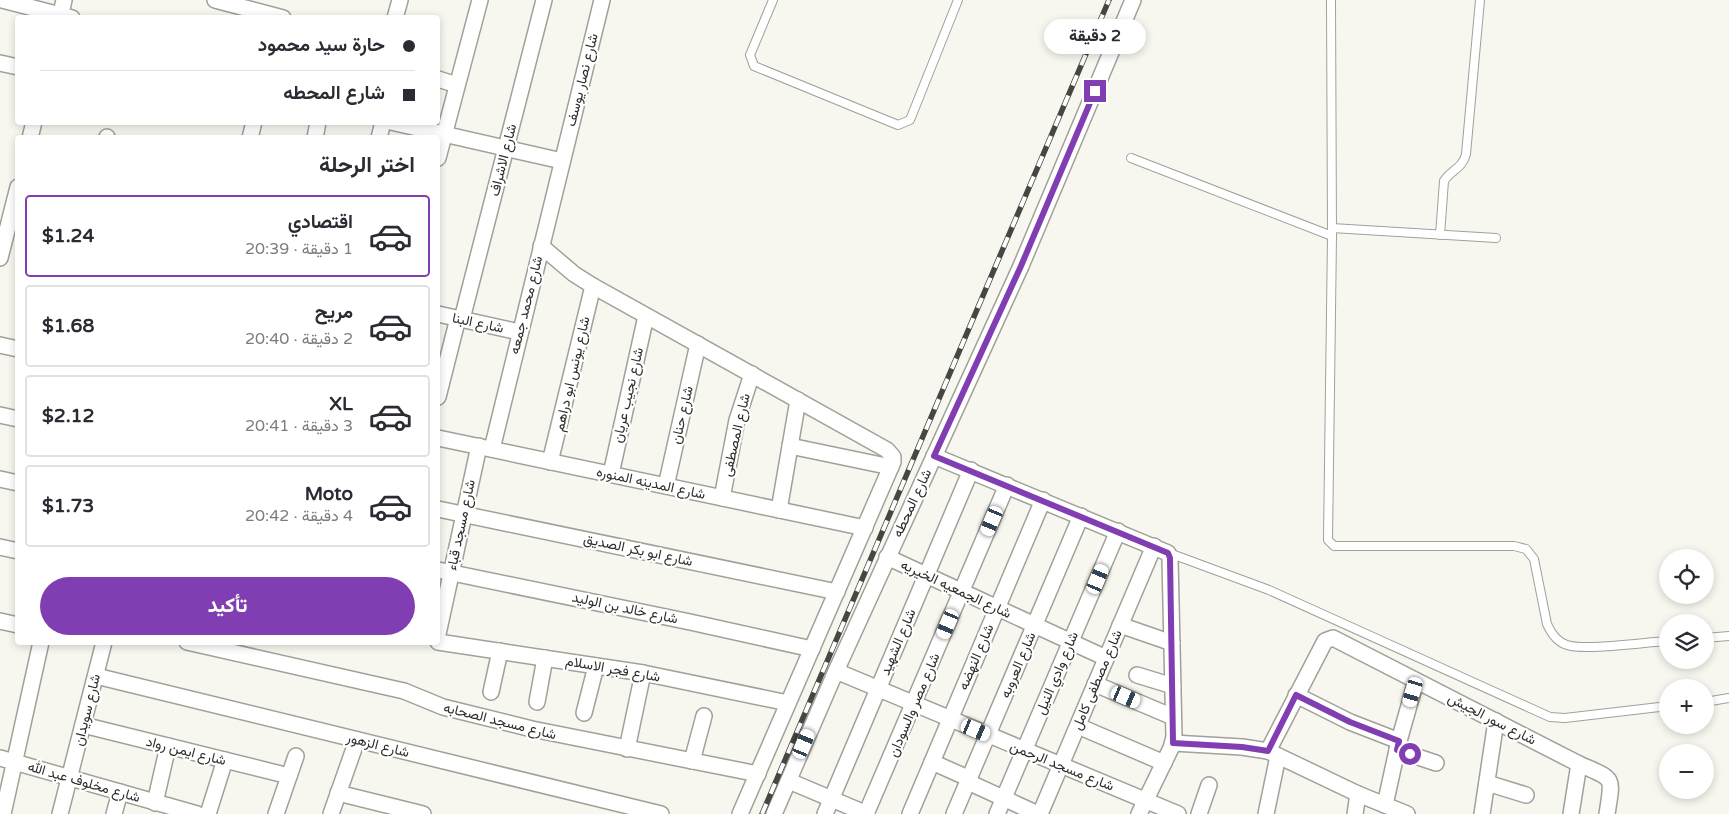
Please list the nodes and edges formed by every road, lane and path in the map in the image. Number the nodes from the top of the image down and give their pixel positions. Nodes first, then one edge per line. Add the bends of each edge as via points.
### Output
1 (2, 0) edge
2 (214, 0) edge
3 (400, 0) edge
4 (480, 0) edge
5 (544, 0) edge
6 (602, 0) edge
7 (773, 0) edge
8 (958, 0) edge
9 (1133, 0) edge
10 (1331, 0) edge
11 (1480, 0) edge
12 (64, 12) edge
13 (274, 15) edge
14 (396, 15) edge
15 (0, 63) edge
16 (15, 66) edge
17 (440, 80) edge
18 (457, 85) junction
19 (404, 125) edge
20 (444, 134) junction
21 (506, 148) junction
22 (440, 150) edge
23 (1131, 158) dead end
24 (562, 160) junction
25 (15, 198) edge
26 (9, 219) edge
27 (1332, 228) junction
28 (1440, 235) junction
29 (1332, 236) junction
30 (1496, 238) dead end
31 (541, 246) junction
32 (0, 258) edge
33 (593, 286) junction
34 (440, 314) edge
35 (646, 316) junction
36 (460, 319) junction
37 (519, 332) junction
38 (698, 344) junction
39 (0, 345) edge
40 (15, 348) edge
41 (752, 374) junction
42 (440, 391) edge
43 (798, 400) junction
44 (0, 415) edge
45 (15, 418) edge
46 (440, 438) edge
47 (790, 446) junction
48 (485, 448) junction
49 (934, 456) junction
50 (550, 462) junction
51 (891, 467) junction
52 (971, 470) junction
53 (610, 474) junction
54 (0, 479) edge
55 (15, 482) edge
56 (1008, 485) junction
57 (666, 486) junction
58 (722, 498) junction
59 (1043, 500) junction
60 (440, 509) edge
61 (779, 510) junction
62 (464, 514) junction
63 (1081, 516) junction
64 (864, 528) junction
65 (1118, 531) junction
66 (0, 547) edge
67 (1161, 549) junction
68 (15, 550) edge
69 (887, 557) junction
70 (444, 572) edge
71 (926, 576) junction
72 (837, 592) junction
73 (962, 592) junction
74 (997, 608) junction
75 (440, 613) edge
76 (0, 621) edge
77 (15, 624) edge
78 (1035, 625) junction
79 (1120, 625) junction
80 (1729, 636) edge
81 (1714, 637) edge
82 (440, 642) edge
83 (1070, 642) junction
84 (1659, 642) edge
85 (1172, 643) junction
86 (40, 645) edge
87 (103, 645) edge
88 (199, 645) edge
89 (812, 649) junction
90 (500, 651) junction
91 (545, 658) junction
92 (1106, 658) junction
93 (596, 666) junction
94 (836, 671) junction
95 (643, 673) junction
96 (1137, 675) dead end
97 (96, 676) junction
98 (1416, 681) junction
99 (1095, 684) junction
100 (1173, 686) junction
101 (878, 689) junction
102 (491, 692) dead end
103 (1296, 695) junction
104 (1729, 698) edge
105 (1714, 700) edge
106 (537, 702) dead end
107 (788, 703) junction
108 (914, 704) junction
109 (1659, 707) edge
110 (584, 713) dead end
111 (704, 716) dead end
112 (1173, 717) junction
113 (950, 719) junction
114 (1496, 722) junction
115 (83, 725) junction
116 (1078, 726) junction
117 (988, 735) junction
118 (356, 740) junction
119 (1173, 743) junction
120 (168, 746) junction
121 (1398, 746) junction
122 (627, 749) junction
123 (1024, 750) junction
124 (1273, 754) junction
125 (296, 756) dead end
126 (7, 760) edge
127 (225, 760) junction
128 (692, 761) junction
129 (932, 762) junction
130 (1164, 763) junction
131 (1436, 763) dead end
132 (1579, 764) junction
133 (1060, 766) junction
134 (758, 774) junction
135 (289, 776) junction
136 (70, 778) junction
137 (789, 781) junction
138 (969, 781) junction
139 (1487, 783) junction
140 (1209, 785) dead end
141 (120, 792) junction
142 (338, 793) junction
143 (1358, 794) junction
144 (1526, 795) dead end
145 (831, 799) junction
146 (1004, 799) junction
147 (1146, 800) junction
148 (1385, 805) junction
149 (163, 808) edge
150 (3, 814) edge
151 (60, 814) edge
152 (114, 814) edge
153 (197, 814) edge
154 (208, 814) edge
155 (276, 814) edge
156 (331, 814) edge
157 (423, 814) edge
158 (661, 814) edge
159 (740, 814) edge
160 (774, 814) edge
161 (825, 814) edge
162 (867, 814) edge
163 (910, 814) edge
164 (954, 814) edge
165 (997, 814) edge
166 (1039, 814) edge
167 (1139, 814) edge
168 (1178, 814) edge
169 (1199, 814) edge
170 (1266, 814) edge
171 (1354, 814) edge
172 (1408, 814) edge
173 (1482, 814) edge
174 (1571, 814) edge
175 (1607, 814) edge

1 - 12 street
2 - 13 street
3 - 14 street
4 - 18 street
5 - 21 street, شارع الاشراف
6 - 24 street, شارع نصار يوسف
7 - 8 lane via 750,55 754,66 898,125 910,120
9 - 49 street, شارع المحطه via 1021,266
10 - 27 lane
11 - 28 lane via 1466,154 1462,165 1444,181
15 - 16 street
17 - 18 street
18 - 20 street
19 - 20 street
20 - 21 street
20 - 22 street
21 - 24 street
21 - 36 street, شارع الاشراف
23 - 29 lane
24 - 31 street, شارع محمد جمعه
25 - 26 street
26 - 32 street
27 - 28 lane
27 - 29 lane
28 - 30 lane
29 - 84 lane via 1330,544 1514,546 1526,549 1534,558 1547,624 1558,640 1577,647
31 - 33 street
31 - 37 street, شارع محمد جمعه
33 - 35 street
33 - 50 street, شارع يونس ابو دراهم
34 - 36 street, شارع البنا
35 - 38 street
35 - 53 street, شارع نجيب عريان
36 - 37 street, شارع البنا
36 - 42 street, شارع الاشراف
37 - 48 street, شارع محمد جمعه
38 - 41 street
38 - 57 street, شارع حنان
39 - 40 street
41 - 43 street
41 - 58 street, شارع المصطفى via 737,420
43 - 47 street
43 - 51 street via 891,453
44 - 45 street
46 - 48 street, شارع المدينه المنوره
47 - 51 street
47 - 61 street
48 - 50 street, شارع المدينه المنوره
48 - 62 street, شارع مسجد قباء
49 - 52 street
49 - 69 street, شارع المحطه
50 - 53 street, شارع المدينه المنوره
51 - 64 street
52 - 56 street
52 - 71 street, شارع الشهيد
53 - 57 street, شارع المدينه المنوره
54 - 55 street
56 - 59 street
56 - 73 street, شارع مصر والسودان
57 - 58 street, شارع المدينه المنوره
58 - 61 street, شارع المدينه المنوره
59 - 63 street
59 - 74 street, شارع النهضه
60 - 62 street, شارع ابو بكر الصديق
61 - 64 street, شارع المدينه المنوره
62 - 70 street, شارع مسجد قباء
62 - 72 street, شارع ابو بكر الصديق
63 - 65 street
63 - 78 street, شارع العروبه
64 - 72 street
65 - 67 street
65 - 83 street, شارع وادي النيل
66 - 68 street
67 - 79 street, شارع مصطفى كامل
67 - 85 street via 1170,558
67 - 109 lane via 1270,590 1550,717
69 - 71 street, شارع الجمعيه الخيريه
69 - 94 street, شارع المحطه
70 - 75 street, شارع مسجد قباء
70 - 89 street, شارع خالد بن الوليد
71 - 73 street, شارع الجمعيه الخيريه
71 - 101 street, شارع الشهيد
72 - 89 street
73 - 74 street, شارع الجمعيه الخيريه
73 - 108 street, شارع مصر والسودان
74 - 78 street, شارع الجمعيه الخيريه
74 - 113 street, شارع النهضه
76 - 77 street
78 - 83 street, شارع الجمعيه الخيريه
78 - 117 street, شارع العروبه
79 - 85 street
79 - 92 street, شارع مصطفى كامل
80 - 81 lane
82 - 90 street, شارع فجر الاسلام
83 - 92 street, شارع الجمعيه الخيريه
83 - 123 street, شارع وادي النيل
85 - 100 street
86 - 126 street
87 - 97 street, شارع سويدان
88 - 122 street, شارع مسجد الصحابه via 404,691 443,707
89 - 107 street
90 - 91 street, شارع فجر الاسلام
90 - 102 street
91 - 93 street, شارع فجر الاسلام
91 - 106 street
92 - 99 street, شارع مصطفى كامل
93 - 95 street, شارع فجر الاسلام
93 - 110 street
94 - 101 street, شارع مسجد الرحمن
94 - 137 street, شارع المحطه
95 - 107 street, شارع فجر الاسلام
95 - 122 street
96 - 100 street
97 - 115 street, شارع سويدان
97 - 118 street, شارع الزهور
98 - 103 street, شارع سور الجيش via 1333,638 1325,641
98 - 114 street, شارع سور الجيش
98 - 121 street
99 - 112 street
99 - 116 street, شارع مصطفى كامل
100 - 112 street
101 - 108 street, شارع مسجد الرحمن
101 - 145 street, شارع الشهيد
103 - 121 street
103 - 124 street
104 - 105 lane
107 - 134 street
108 - 113 street, شارع مسجد الرحمن
108 - 162 street, شارع مصر والسودان
111 - 128 street
112 - 119 street
113 - 117 street, شارع مسجد الرحمن
113 - 129 street, شارع النهضه
114 - 132 street, شارع سور الجيش
114 - 139 street
115 - 120 street, شارع ايمن رواد
115 - 136 street, شارع سويدان
116 - 130 street
116 - 133 street, شارع مصطفى كامل
117 - 123 street, شارع مسجد الرحمن
117 - 138 street, شارع العروبه
118 - 142 street
118 - 158 street, شارع الزهور
119 - 124 street via 1242,747
119 - 130 street
120 - 127 street, شارع ايمن رواد
120 - 149 street
121 - 131 street
121 - 148 street
122 - 128 street, شارع مسجد الصحابه
123 - 133 street, شارع مسجد الرحمن
123 - 146 street, شارع وادي النيل
124 - 143 street
124 - 170 street
125 - 135 street
126 - 136 street, شارع مخلوف عبد الله
126 - 150 street
127 - 135 street, شارع ايمن رواد
127 - 154 street
128 - 134 street, شارع مسجد الصحابه
129 - 138 street
129 - 163 street, شارع النهضه
130 - 147 street
132 - 174 street
132 - 175 street, شارع سور الجيش via 1610,778 1612,785
133 - 147 street, شارع مسجد الرحمن
133 - 166 street, شارع مصطفى كامل
134 - 159 street
135 - 155 street
136 - 141 street, شارع مخلوف عبد الله
136 - 151 street, شارع سويدان
137 - 145 street
137 - 160 street, شارع المحطه
138 - 146 street
138 - 164 street, شارع العروبه
139 - 144 street
139 - 173 street
140 - 169 street
141 - 149 street, شارع مخلوف عبد الله
141 - 152 street
142 - 156 street
142 - 157 street
143 - 148 street
143 - 171 street
145 - 161 street, شارع الشهيد
145 - 162 street
146 - 165 street, شارع وادي النيل
146 - 166 street
147 - 167 street
147 - 168 street, شارع مسجد الرحمن
148 - 172 street
149 - 153 street, شارع مخلوف عبد الله

